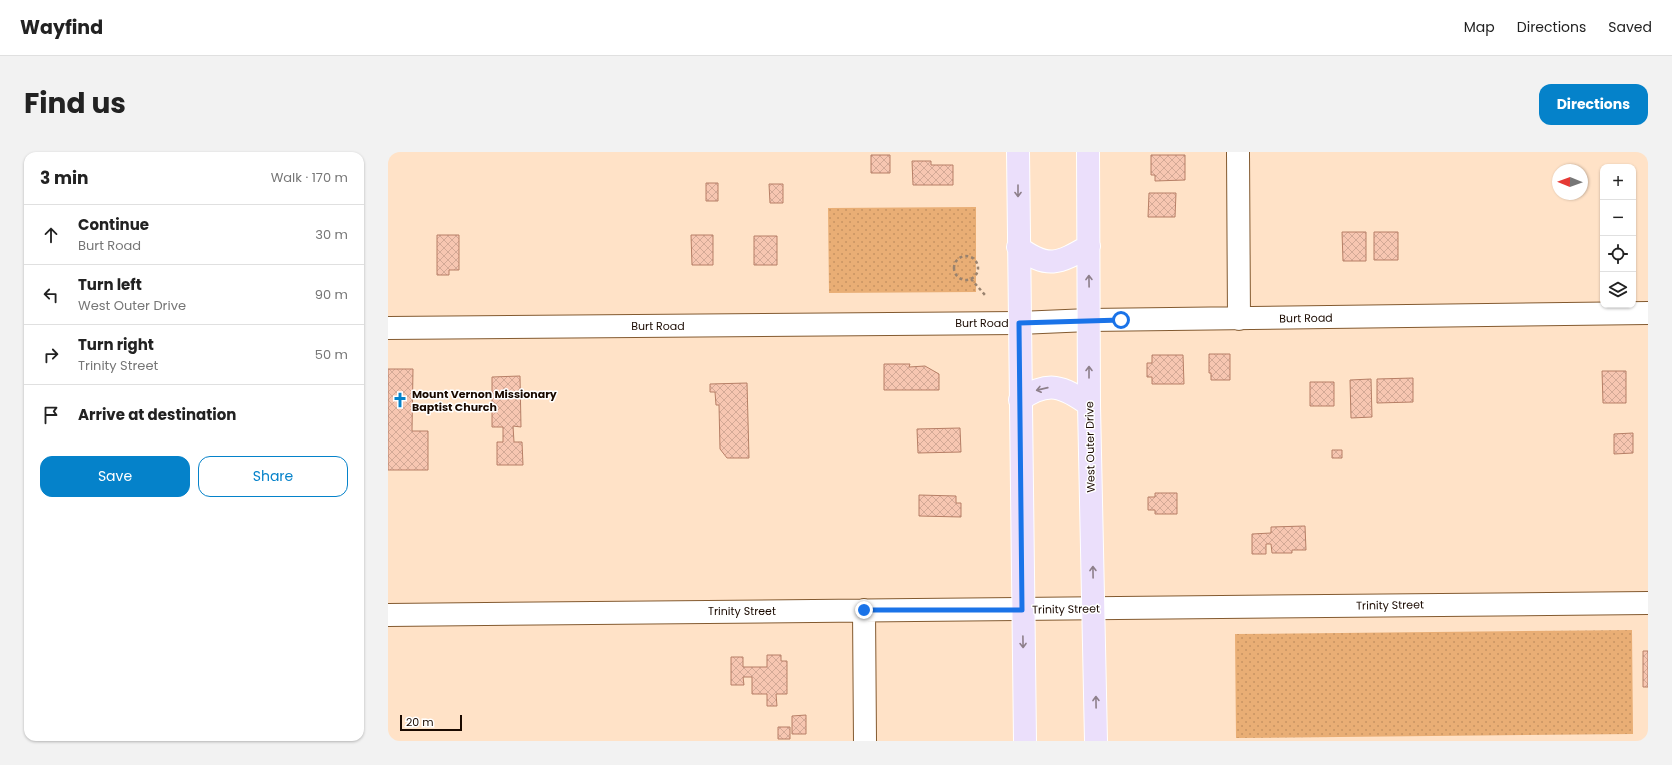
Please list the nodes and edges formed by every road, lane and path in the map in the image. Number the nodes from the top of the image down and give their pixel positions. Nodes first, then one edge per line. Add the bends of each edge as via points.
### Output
1 (1018, 152) edge
2 (1088, 152) edge
3 (1238, 152) edge
4 (1089, 246) junction
5 (1018, 247) junction
6 (971, 279) junction
7 (985, 295) dead end
8 (1648, 313) edge
9 (1239, 319) junction
10 (1089, 320) junction
11 (1019, 323) junction
12 (388, 328) edge
13 (1020, 400) junction
14 (1089, 405) junction
15 (1648, 603) edge
16 (1094, 608) junction
17 (864, 610) junction
18 (1022, 610) junction
19 (388, 615) edge
20 (865, 741) edge
21 (1025, 741) edge
22 (1096, 741) edge

1 -> 5 main road
2 - 4 main road, West Outer Drive
3 - 9 street
4 - 5 main road via 1068,259 1049,262 1034,258
10 -> 4 main road, West Outer Drive
5 - 11 main road
6 - 6 path via 978,268 976,261 966,256 960,258 954,268 956,274 960,278
6 - 7 path
8 - 9 street, Burt Road
9 - 10 street, Burt Road
10 - 11 street, Burt Road
14 -> 10 main road, West Outer Drive
11 - 12 street, Burt Road
11 - 13 main road
14 -> 13 main road via 1072,392 1058,387 1030,392
13 - 18 main road
16 -> 14 main road, West Outer Drive
15 - 16 street, Trinity Street
16 - 18 street, Trinity Street
22 -> 16 main road, West Outer Drive
17 - 18 street, Trinity Street
17 - 19 street, Trinity Street
17 - 20 street
18 -> 21 main road

